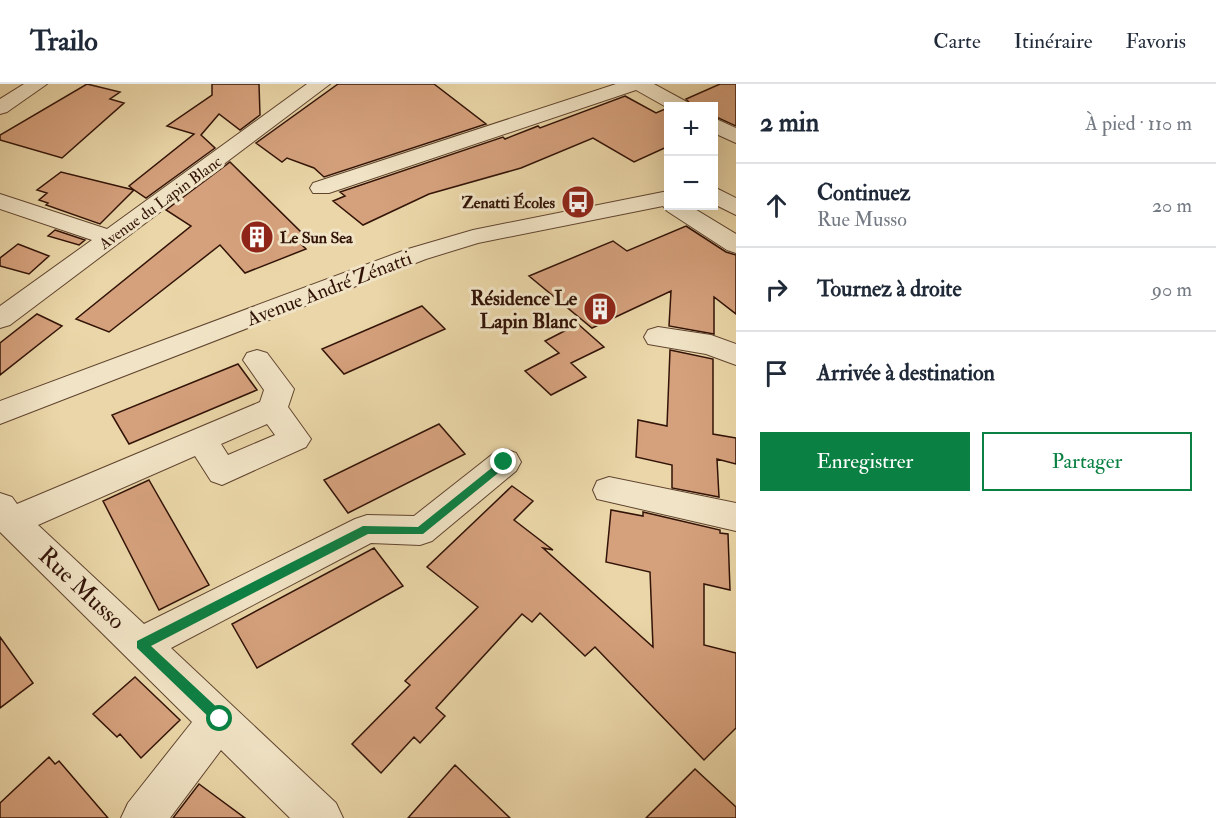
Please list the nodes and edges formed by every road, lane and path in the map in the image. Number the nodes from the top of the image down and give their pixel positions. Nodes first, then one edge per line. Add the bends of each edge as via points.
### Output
1 (37, 84) edge
2 (320, 84) edge
3 (638, 84) edge
4 (672, 102) edge
5 (0, 108) edge
6 (718, 126) edge
7 (736, 137) edge
8 (736, 183) edge
9 (321, 188) dead end
10 (718, 188) edge
11 (718, 197) edge
12 (0, 201) edge
13 (664, 202) edge
14 (736, 208) edge
15 (683, 210) edge
16 (111, 238) junction
17 (736, 245) edge
18 (0, 319) edge
19 (658, 337) dead end
20 (736, 355) edge
21 (257, 360) dead end
22 (0, 413) edge
23 (504, 462) dead end
24 (609, 490) dead end
25 (6, 514) edge
26 (736, 518) edge
27 (142, 644) junction
28 (220, 719) junction
29 (143, 818) edge
30 (321, 818) edge

1 - 5 street
2 - 16 street, Avenue du Lapin Blanc
3 - 4 street
3 - 9 street
6 - 7 street
8 - 10 street
11 - 14 street
12 - 16 street
13 - 22 street, Avenue André Zénatti via 473,237 417,254
15 - 17 street
16 - 18 street, Avenue du Lapin Blanc
19 - 20 street via 711,345
21 - 25 street via 279,389 272,409
23 - 27 street via 420,531 367,529
24 - 26 street
25 - 27 street, Rue Musso
27 - 28 street, Rue Musso
28 - 29 street
28 - 30 street, Rue Musso

